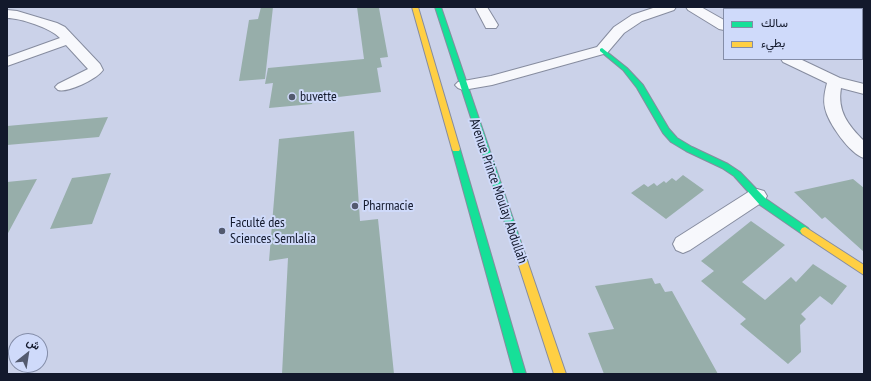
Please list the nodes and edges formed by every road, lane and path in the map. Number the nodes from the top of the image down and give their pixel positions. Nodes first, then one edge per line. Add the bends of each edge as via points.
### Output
1 (415, 7) edge
2 (438, 7) edge
3 (481, 7) edge
4 (670, 7) edge
5 (692, 7) edge
6 (7, 14) edge
7 (491, 25) dead end
8 (723, 25) edge
9 (69, 39) junction
10 (602, 50) junction
11 (790, 60) edge
12 (7, 62) edge
13 (835, 82) junction
14 (463, 85) junction
15 (63, 88) dead end
16 (864, 90) edge
17 (864, 152) edge
18 (757, 196) junction
19 (683, 244) dead end
20 (864, 271) edge
21 (520, 374) edge
22 (560, 374) edge

1 - 21 main road, Avenue Prince Moulay Abdullah
2 - 14 main road, Avenue Prince Moulay Abdullah
3 - 7 street
4 - 10 street via 653,12 625,26
5 - 8 street
6 - 9 street via 52,26
9 - 12 street
9 - 15 street via 96,70
10 - 14 street via 492,80
10 - 18 main road via 635,81 666,132 674,140 737,174
11 - 13 street
13 - 16 street
13 - 17 street via 832,100 836,117
14 - 22 main road, Avenue Prince Moulay Abdullah
18 - 19 street
18 - 20 main road

